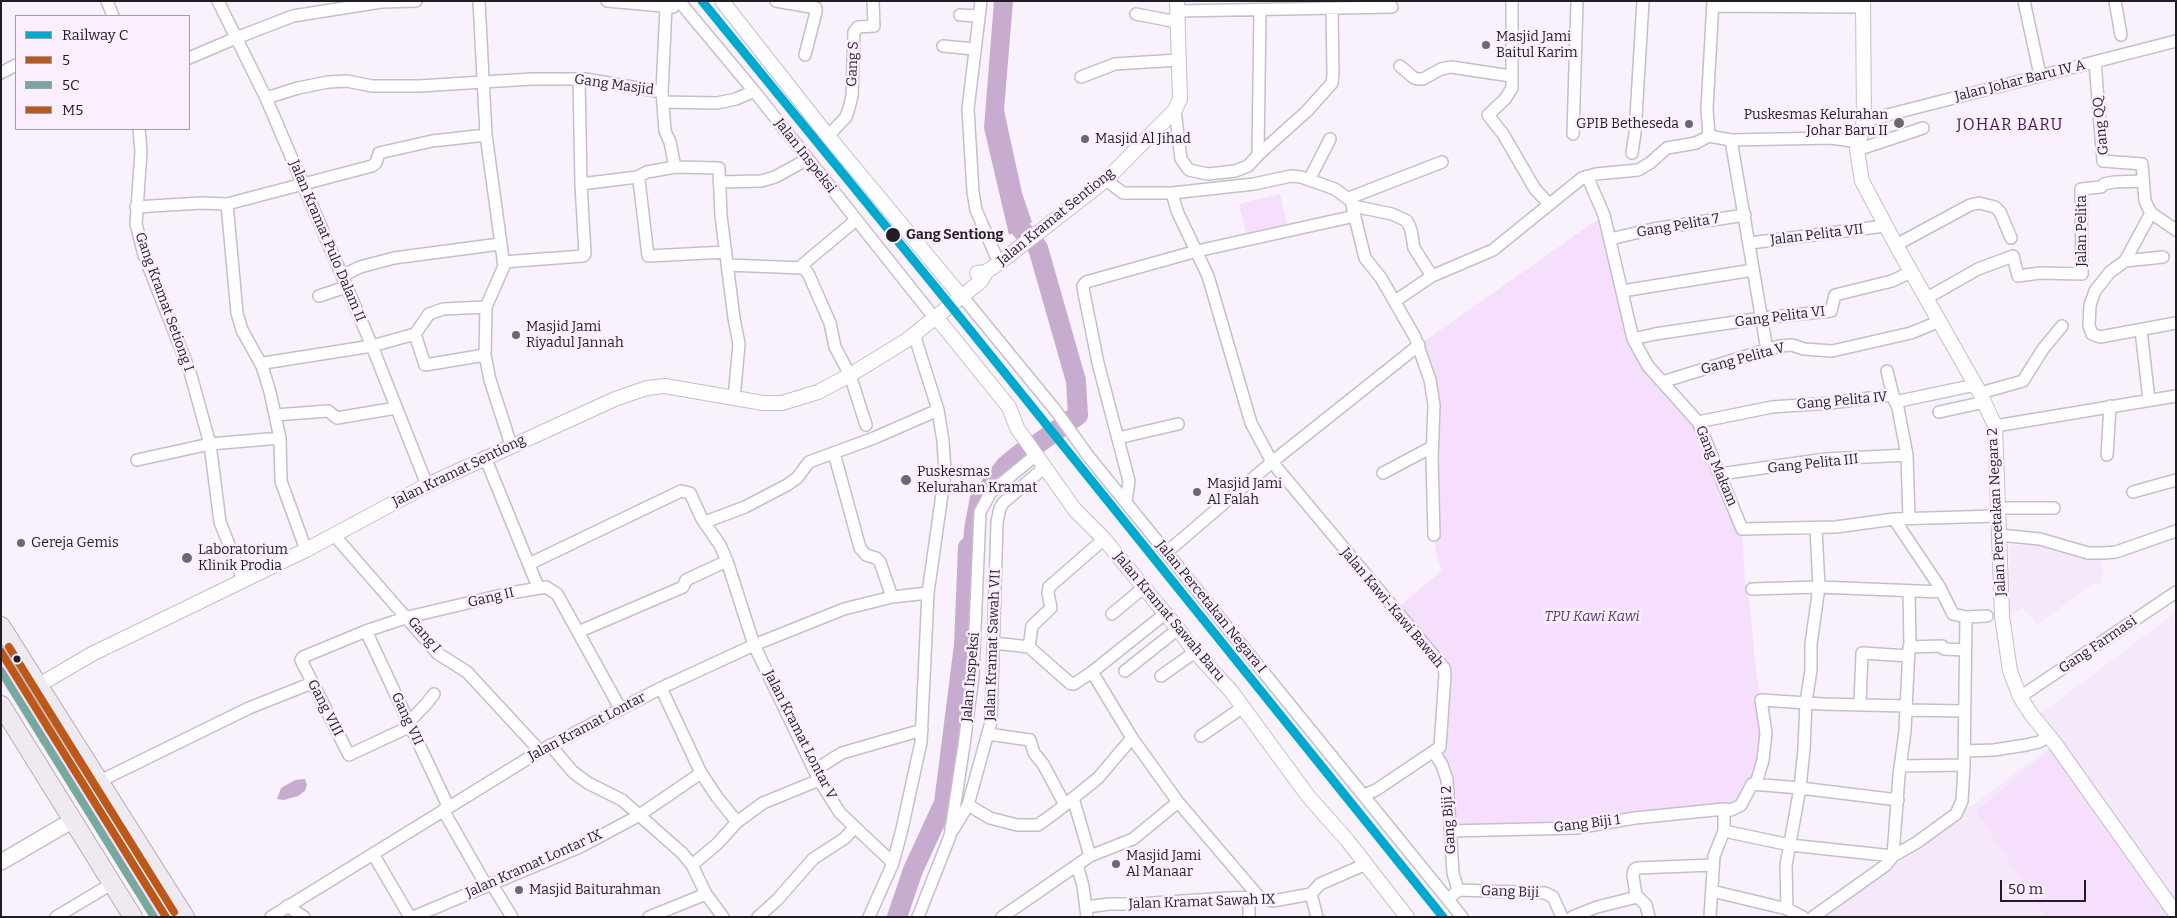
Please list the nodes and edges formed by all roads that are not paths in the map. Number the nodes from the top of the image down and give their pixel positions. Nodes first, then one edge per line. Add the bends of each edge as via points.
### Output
1 (218, 1) edge
2 (390, 1) edge
3 (416, 1) edge
4 (479, 1) edge
5 (607, 1) edge
6 (722, 1) edge
7 (776, 1) edge
8 (873, 1) edge
9 (981, 1) edge
10 (1512, 1) edge
11 (1577, 1) edge
12 (1643, 1) edge
13 (2024, 1) edge
14 (2115, 1) edge
15 (1788, 3) edge
16 (681, 4) edge
17 (1713, 4) edge
18 (1863, 4) edge
19 (327, 6) edge
20 (666, 7) junction
21 (1392, 7) dead end
22 (1332, 8) junction
23 (1260, 10) junction
24 (1177, 11) edge
25 (1136, 14) dead end
26 (960, 15) dead end
27 (979, 16) junction
28 (2121, 35) dead end
29 (236, 38) junction
30 (2176, 41) edge
31 (943, 46) dead end
32 (974, 49) junction
33 (805, 55) dead end
34 (190, 58) edge
35 (1178, 60) junction
36 (2095, 62) junction
37 (15, 65) edge
38 (1400, 66) dead end
39 (1, 73) edge
40 (2040, 75) junction
41 (1081, 77) dead end
42 (579, 79) junction
43 (1511, 81) junction
44 (482, 82) junction
45 (754, 91) junction
46 (662, 97) junction
47 (266, 98) junction
48 (1175, 110) junction
49 (1864, 121) junction
50 (1924, 128) dead end
51 (139, 130) edge
52 (486, 134) junction
53 (1573, 134) dead end
54 (828, 136) junction
55 (1709, 136) junction
56 (1330, 139) dead end
57 (1730, 140) junction
58 (1858, 146) junction
59 (1632, 154) dead end
60 (1258, 156) junction
61 (808, 159) junction
62 (1442, 162) dead end
63 (675, 167) junction
64 (1587, 176) junction
65 (637, 177) junction
66 (1106, 180) junction
67 (1309, 180) junction
68 (2142, 181) junction
69 (719, 182) junction
70 (581, 184) junction
71 (302, 185) junction
72 (1172, 192) junction
73 (227, 204) junction
74 (1549, 204) junction
75 (136, 207) junction
76 (1352, 207) junction
77 (1745, 214) junction
78 (2151, 214) junction
79 (856, 220) junction
80 (1878, 227) junction
81 (2176, 230) edge
82 (2011, 238) dead end
83 (1610, 239) junction
84 (1750, 243) junction
85 (500, 244) junction
86 (1896, 245) junction
87 (1197, 251) junction
88 (726, 252) junction
89 (2163, 257) dead end
90 (2125, 261) junction
91 (503, 262) junction
92 (999, 263) junction
93 (728, 265) junction
94 (801, 266) junction
95 (1753, 270) junction
96 (1910, 272) junction
97 (342, 276) junction
98 (1432, 276) junction
99 (346, 287) junction
100 (1622, 290) junction
101 (959, 293) junction
102 (319, 296) dead end
103 (1927, 298) junction
104 (1395, 300) junction
105 (486, 307) junction
106 (933, 314) junction
107 (1762, 318) junction
108 (1940, 321) junction
109 (2176, 324) edge
110 (2062, 326) dead end
111 (2141, 330) junction
112 (415, 334) junction
113 (914, 334) junction
114 (1633, 339) junction
115 (897, 344) junction
116 (1419, 345) junction
117 (372, 346) junction
118 (1767, 350) junction
119 (484, 355) junction
120 (262, 366) junction
121 (1887, 371) dead end
122 (850, 376) junction
123 (1662, 382) junction
124 (1980, 393) junction
125 (2176, 396) edge
126 (734, 399) junction
127 (1894, 399) junction
128 (2149, 400) junction
129 (2110, 406) junction
130 (396, 408) junction
131 (938, 410) junction
132 (1939, 412) dead end
133 (275, 415) junction
134 (1698, 422) junction
135 (1178, 424) dead end
136 (866, 425) dead end
137 (1995, 426) junction
138 (280, 438) junction
139 (1118, 438) junction
140 (210, 444) junction
141 (510, 445) junction
142 (1432, 447) junction
143 (834, 453) junction
144 (1035, 453) junction
145 (1906, 455) junction
146 (2107, 455) dead end
147 (485, 457) junction
148 (137, 460) dead end
149 (1272, 462) junction
150 (1045, 467) junction
151 (1382, 473) dead end
152 (1720, 474) junction
153 (2176, 482) edge
154 (427, 485) junction
155 (2133, 492) dead end
156 (1126, 502) junction
157 (2054, 508) dead end
158 (1997, 512) junction
159 (1909, 519) junction
160 (1894, 520) junction
161 (705, 522) junction
162 (1816, 528) junction
163 (2176, 532) edge
164 (334, 535) junction
165 (1434, 535) dead end
166 (1999, 535) junction
167 (1104, 540) junction
168 (306, 550) junction
169 (1167, 552) junction
170 (727, 561) junction
171 (529, 564) junction
172 (243, 580) junction
173 (1819, 586) junction
174 (538, 587) junction
175 (1143, 588) junction
176 (1752, 589) dead end
177 (1909, 591) junction
178 (1942, 592) junction
179 (2176, 592) edge
180 (928, 593) junction
181 (892, 598) junction
182 (1166, 613) junction
183 (1112, 614) dead end
184 (1987, 616) dead end
185 (408, 617) junction
186 (1966, 617) junction
187 (1, 626) edge
188 (1178, 628) junction
189 (366, 631) junction
190 (578, 632) junction
191 (994, 643) junction
192 (754, 645) junction
193 (1029, 647) junction
194 (1966, 650) junction
195 (1910, 651) junction
196 (1195, 652) junction
197 (302, 660) joint
198 (1126, 671) dead end
199 (1092, 672) junction
200 (1162, 676) dead end
201 (312, 683) junction
202 (39, 685) junction
203 (661, 688) junction
204 (434, 694) dead end
205 (2020, 697) junction
206 (1806, 702) junction
207 (1860, 704) junction
208 (1, 705) edge
209 (1243, 707) junction
210 (620, 708) junction
211 (1906, 708) junction
212 (1965, 711) junction
213 (410, 724) junction
214 (922, 730) junction
215 (988, 734) junction
216 (1201, 736) dead end
217 (2049, 736) junction
218 (1132, 738) junction
219 (545, 748) junction
220 (1964, 751) junction
221 (1434, 752) junction
222 (1964, 765) junction
223 (1900, 766) junction
224 (701, 773) junction
225 (817, 775) junction
226 (100, 781) junction
227 (1756, 784) junction
228 (1800, 788) junction
229 (1364, 795) junction
230 (1898, 800) junction
231 (1069, 802) junction
232 (1178, 802) junction
233 (968, 805) junction
234 (446, 808) junction
235 (1724, 809) junction
236 (638, 816) junction
237 (72, 818) junction
238 (737, 822) junction
239 (854, 828) junction
240 (1450, 831) junction
241 (1724, 831) junction
242 (950, 836) junction
243 (1790, 845) junction
244 (373, 854) junction
245 (1090, 856) junction
246 (1893, 856) junction
247 (1, 862) edge
248 (893, 863) junction
249 (1366, 864) junction
250 (692, 865) junction
251 (1076, 865) junction
252 (1713, 865) junction
253 (113, 883) junction
254 (489, 884) junction
255 (1458, 890) junction
256 (1712, 891) junction
257 (706, 894) junction
258 (1311, 894) junction
259 (1636, 895) junction
260 (1254, 897) junction
261 (1448, 899) junction
262 (287, 906) junction
263 (1786, 909) junction
264 (1088, 912) edge
265 (2176, 914) edge
266 (56, 917) edge
267 (134, 917) edge
268 (185, 917) edge
269 (271, 917) edge
270 (304, 917) edge
271 (411, 917) edge
272 (512, 917) edge
273 (649, 917) edge
274 (723, 917) edge
275 (758, 917) edge
276 (869, 917) edge
277 (918, 917) edge
278 (1002, 917) edge
279 (1249, 917) edge
280 (1317, 917) edge
281 (1407, 917) edge
282 (1462, 917) edge
283 (1562, 917) edge
284 (1572, 917) edge
285 (1649, 917) edge
286 (1710, 917) edge
287 (1803, 917) edge
288 (1813, 917) edge

1 - 29 street, Jalan Kramat Pulo Dalam II
2 - 3 street
2 - 19 street
4 - 44 street
5 - 20 street
6 - 54 street
7 - 33 street via 816,8
8 - 54 street, Gang S via 874,26 858,27 854,32 849,108 846,117
9 - 27 street
10 - 43 street
11 - 53 street
12 - 59 street
13 - 40 street
14 - 28 street
15 - 17 street
15 - 18 street
16 - 20 street
16 - 45 street, Jalan Inspeksi
17 - 55 street via 1707,109
18 - 49 street, Jalan Percetakan Negara 2
19 - 29 street
20 - 46 street, Gang Masjid
21 - 22 street
22 - 23 street
22 - 60 street via 1332,83 1308,111
23 - 24 street
23 - 60 street
24 - 25 street
24 - 35 street
26 - 27 street
27 - 32 street
29 - 34 street
29 - 47 street, Jalan Kramat Pulo Dalam II
30 - 36 street, Jalan Johar Baru IV A
31 - 32 street
32 - 92 street via 968,109 973,192 976,210
35 - 41 street via 1115,64
35 - 48 street via 1180,99
36 - 40 street, Jalan Johar Baru IV A
36 - 68 street, Gang QQ via 2103,161 2142,164
37 - 39 street
38 - 43 street via 1418,79 1450,67
40 - 49 street, Jalan Johar Baru IV A
42 - 44 street, Gang Masjid
42 - 46 street, Gang Masjid
42 - 70 street
43 - 74 street via 1505,99 1488,115
44 - 47 street, Gang Masjid via 372,86 347,81 328,82
44 - 52 street
45 - 46 street via 717,103
45 - 61 street, Jalan Inspeksi
46 - 63 street via 665,131
47 - 71 street, Jalan Kramat Pulo Dalam II
48 - 60 street via 1181,159 1189,170 1208,174 1235,171 1248,166
48 - 66 street, Jalan Kramat Sentiong
49 - 58 street, Jalan Percetakan Negara 2
50 - 58 street
51 - 75 street, Gang Kramat Setiong I via 141,151
52 - 71 street via 378,152 375,165
52 - 85 street
54 - 101 street
55 - 57 street
55 - 64 street via 1696,143 1667,148 1638,170
56 - 67 street
57 - 58 street via 1831,138
57 - 77 street
58 - 80 street, Jalan Percetakan Negara 2 via 1862,181
61 - 69 street via 761,181
61 - 79 street, Jalan Inspeksi
62 - 76 street
63 - 65 street
63 - 69 street via 718,167
64 - 74 street
64 - 83 street, Gang Makam via 1603,210
65 - 70 street
65 - 88 street via 648,256
66 - 72 street via 1123,193
66 - 92 street, Jalan Kramat Sentiong
67 - 72 street via 1281,177 1254,184
67 - 76 street via 1335,190
68 - 78 street, Gang QQ
68 - 103 street, Jalan Pelita via 2114,182 2081,189 2082,274 2018,276 2013,256 1978,269
69 - 88 street
70 - 91 street via 586,250 583,256
71 - 73 street
71 - 97 street, Jalan Kramat Pulo Dalam II
72 - 87 street, Jalan Kawi-Kawi Bawah via 1177,211
73 - 75 street
73 - 120 street via 237,313 242,330
74 - 98 street via 1493,250
75 - 140 street, Gang Kramat Setiong I via 136,224 144,255 190,372
76 - 87 street
76 - 98 street via 1392,214 1407,221 1414,248
76 - 104 street via 1365,258
77 - 83 street, Gang Pelita 7
77 - 84 street
78 - 81 street
78 - 90 street
79 - 94 street
79 - 106 street, Jalan Inspeksi
80 - 84 street, Jalan Pelita VII
80 - 86 street, Jalan Percetakan Negara 2
82 - 86 street via 2000,212 1995,207 1979,203
83 - 100 street, Gang Makam
84 - 95 street
85 - 91 street
85 - 97 street via 394,258 360,267
86 - 96 street, Jalan Percetakan Negara 2
87 - 139 street via 1089,280 1084,286 1098,363
87 - 149 street, Jalan Kawi-Kawi Bawah via 1208,276 1251,424
88 - 93 street
89 - 90 street
90 - 111 street via 2110,272 2094,291 2089,326 2092,334 2100,337
91 - 105 street
92 - 101 street, Jalan Kramat Sentiong via 986,272 976,274
93 - 94 street
93 - 126 street via 739,344
94 - 122 street via 808,273 830,323 835,347
95 - 100 street
95 - 107 street
96 - 103 street, Jalan Percetakan Negara 2
96 - 107 street, Gang Pelita VI via 1892,281 1835,295 1832,311
97 - 99 street, Jalan Kramat Pulo Dalam II
98 - 104 street
99 - 102 street
99 - 117 street, Jalan Kramat Pulo Dalam II
100 - 114 street, Gang Makam
101 - 106 street, Jalan Kramat Sentiong
101 - 156 street, Jalan Percetakan Negara I
103 - 108 street, Jalan Percetakan Negara 2
104 - 116 street
105 - 112 street via 443,308 429,314
105 - 119 street
106 - 113 street, Jalan Kramat Sentiong
106 - 115 street, Jalan Kramat Sentiong via 903,333
106 - 144 street, Jalan Kramat Sawah Baru via 1009,407 1016,428
107 - 114 street, Gang Pelita VI
107 - 118 street
108 - 118 street, Gang Pelita V via 1911,333 1832,351 1792,346
108 - 124 street, Jalan Percetakan Negara 2
109 - 111 street
110 - 124 street via 2023,381
111 - 128 street
112 - 117 street
112 - 119 street via 424,365
113 - 115 street, Jalan Kramat Sentiong
113 - 131 street
114 - 123 street, Gang Makam via 1648,366
115 - 122 street, Jalan Kramat Sentiong
116 - 142 street via 1434,405
116 - 149 street
117 - 120 street via 264,363
117 - 130 street, Jalan Kramat Pulo Dalam II
118 - 123 street, Gang Pelita V
119 - 141 street
120 - 133 street
121 - 127 street
122 - 126 street, Jalan Kramat Sentiong via 818,392 782,403
122 - 136 street
123 - 134 street, Gang Makam
124 - 127 street
124 - 132 street
124 - 137 street, Jalan Percetakan Negara 2
125 - 128 street
126 - 141 street, Jalan Kramat Sentiong via 665,386 648,388
127 - 134 street, Gang Pelita IV via 1772,407
127 - 145 street, Gang Pelita IV
128 - 129 street
129 - 137 street
129 - 146 street
130 - 133 street via 337,418 330,411
130 - 154 street, Jalan Kramat Pulo Dalam II
131 - 143 street
131 - 180 street via 945,473
133 - 138 street
134 - 152 street, Gang Makam
135 - 139 street
137 - 158 street, Jalan Percetakan Negara 2
138 - 140 street
138 - 168 street via 281,481
139 - 156 street via 1129,481
140 - 148 street
140 - 172 street, Gang Kramat Setiong I via 220,522
141 - 147 street, Jalan Kramat Sentiong
142 - 151 street
142 - 165 street
143 - 161 street via 809,462 787,485 745,507
143 - 181 street via 860,548 880,562
144 - 150 street, Jalan Kramat Sawah Baru
144 - 242 street, Jalan Inspeksi via 991,492 980,512 973,676
145 - 152 street, Gang Pelita III via 1826,460
145 - 159 street, Gang Pelita IV
147 - 154 street, Jalan Kramat Sentiong
147 - 171 street
149 - 169 street
149 - 221 street, Jalan Kawi-Kawi Bawah via 1441,663 1445,674 1441,741
150 - 167 street, Jalan Kramat Sawah Baru via 1075,510
150 - 191 street, Jalan Kramat Sawah VII via 1000,508
152 - 162 street, Gang Makam via 1742,529
153 - 155 street
154 - 164 street, Jalan Kramat Sentiong
156 - 169 street, Jalan Percetakan Negara I
157 - 158 street, Gang Makam
158 - 159 street, Gang Makam
158 - 166 street, Jalan Percetakan Negara 2
159 - 160 street, Gang Makam
160 - 162 street, Gang Makam
160 - 178 street
161 - 170 street, Jalan Kramat Lontar V
161 - 171 street, Jalan Kramat Lontar V via 690,493 684,490
162 - 173 street
163 - 166 street via 2103,554 2088,553 2040,539
164 - 168 street, Jalan Kramat Sentiong
164 - 185 street, Gang I
166 - 205 street, Jalan Percetakan Negara 2 via 2005,644 2010,671
167 - 175 street, Jalan Kramat Sawah Baru
167 - 193 street via 1049,587 1051,608 1032,626
168 - 172 street, Jalan Kramat Sentiong
169 - 229 street, Jalan Percetakan Negara I
170 - 190 street via 686,580 683,587
170 - 192 street, Jalan Kramat Lontar V
171 - 174 street
172 - 202 street, Jalan Kramat Sentiong via 92,654
173 - 176 street
173 - 177 street
173 - 206 street
174 - 185 street, Gang II
174 - 190 street via 546,587 557,594
175 - 182 street, Jalan Kramat Sawah Baru
175 - 183 street
177 - 178 street
177 - 195 street
178 - 186 street via 1953,614
179 - 205 street, Gang Farmasi
180 - 181 street, Jalan Kramat Lontar
180 - 214 street
181 - 192 street, Jalan Kramat Lontar via 844,609
182 - 188 street, Jalan Kramat Sawah Baru
182 - 199 street
184 - 186 street
185 - 189 street, Gang II
185 - 219 street, Gang I via 438,653 467,672
186 - 194 street
187 - 202 main road
188 - 196 street, Jalan Kramat Sawah Baru
188 - 198 street
189 - 197 street, Gang II
189 - 213 street, Gang VII
190 - 210 street
191 - 193 street
191 - 215 street, Jalan Kramat Sawah VII
192 - 203 street, Jalan Kramat Lontar
192 - 225 street, Jalan Kramat Lontar V
193 - 199 street via 1070,683 1074,684
194 - 195 street
194 - 212 street
195 - 207 street via 1862,653
195 - 211 street
196 - 200 street
196 - 209 street, Jalan Kramat Sawah Baru
197 - 201 street, Gang VIII
199 - 218 street
201 - 213 street, Gang VIII via 349,755
201 - 226 street via 249,708
202 - 226 main road
203 - 210 street, Jalan Kramat Lontar
203 - 224 street
204 - 213 street
205 - 217 street, Jalan Percetakan Negara 2
206 - 207 street
206 - 227 street via 1761,700 1766,733 1764,760
206 - 228 street
207 - 211 street
208 - 237 main road
209 - 216 street
209 - 249 street, Jalan Kramat Sawah Baru via 1308,796
210 - 219 street, Jalan Kramat Lontar
211 - 212 street
211 - 223 street
212 - 220 street
213 - 234 street, Gang VII
214 - 225 street via 842,753
214 - 248 street
215 - 231 street via 1030,740 1034,753
215 - 233 street, Jalan Kramat Sawah VII
217 - 220 street via 2026,745
217 - 265 street, Jalan Percetakan Negara 2
218 - 231 street via 1098,778
218 - 232 street
219 - 234 street, Jalan Kramat Lontar
219 - 236 street, Gang I via 588,783 622,800
220 - 222 street
221 - 229 street
221 - 240 street, Gang Biji 2 via 1447,780
222 - 223 street
222 - 246 street via 1962,801 1956,814
223 - 230 street
224 - 236 street, Jalan Kramat Lontar IX
224 - 238 street
225 - 238 street via 763,803
225 - 239 street, Jalan Kramat Lontar V via 840,813
226 - 268 main road
227 - 228 street
227 - 235 street via 1749,788 1741,805 1731,810
228 - 230 street
228 - 243 street
229 - 261 street, Jalan Percetakan Negara I
230 - 246 street
231 - 233 street via 1038,825 1030,826 990,818
231 - 245 street
232 - 245 street via 1133,839
232 - 260 street
233 - 242 street, Jalan Kramat Sawah VII
234 - 244 street, Jalan Kramat Lontar
234 - 254 street, Gang VII
235 - 240 street, Gang Biji 1 via 1576,828
235 - 241 street
236 - 250 street, Gang I
236 - 254 street, Jalan Kramat Lontar IX via 580,847
237 - 247 main road via 34,837 29,847
237 - 253 main road
238 - 250 street
239 - 248 street, Jalan Kramat Lontar V
239 - 275 street via 845,838 813,859
240 - 255 street, Gang Biji 2 via 1453,873
241 - 243 street
241 - 252 street
242 - 277 street, Jalan Inspeksi
243 - 246 street
243 - 263 street via 1786,865
244 - 262 street, Jalan Kramat Lontar
244 - 271 street, Jalan Kramat Lontar IX
245 - 251 street
246 - 288 street via 1886,865
248 - 276 street
249 - 258 street, Jalan Kramat Sawah IX via 1320,884
249 - 281 street, Jalan Kramat Sawah Baru
250 - 257 street, Gang I
251 - 264 street
251 - 278 street
252 - 256 street
252 - 259 street via 1637,868 1633,876
253 - 266 street
253 - 267 main road
254 - 271 street, Jalan Kramat Lontar IX
254 - 272 street, Gang VII
255 - 261 street
255 - 283 street, Gang Biji via 1545,893 1553,897
256 - 263 street
256 - 286 street
257 - 273 street
257 - 274 street, Gang I
258 - 260 street, Jalan Kramat Sawah IX via 1273,901
258 - 280 street
259 - 284 street
259 - 285 street via 1646,905
260 - 264 street, Jalan Kramat Sawah IX via 1109,904
260 - 279 street
261 - 282 street, Jalan Percetakan Negara I
262 - 269 street, Jalan Kramat Lontar
262 - 270 street
263 - 287 street

